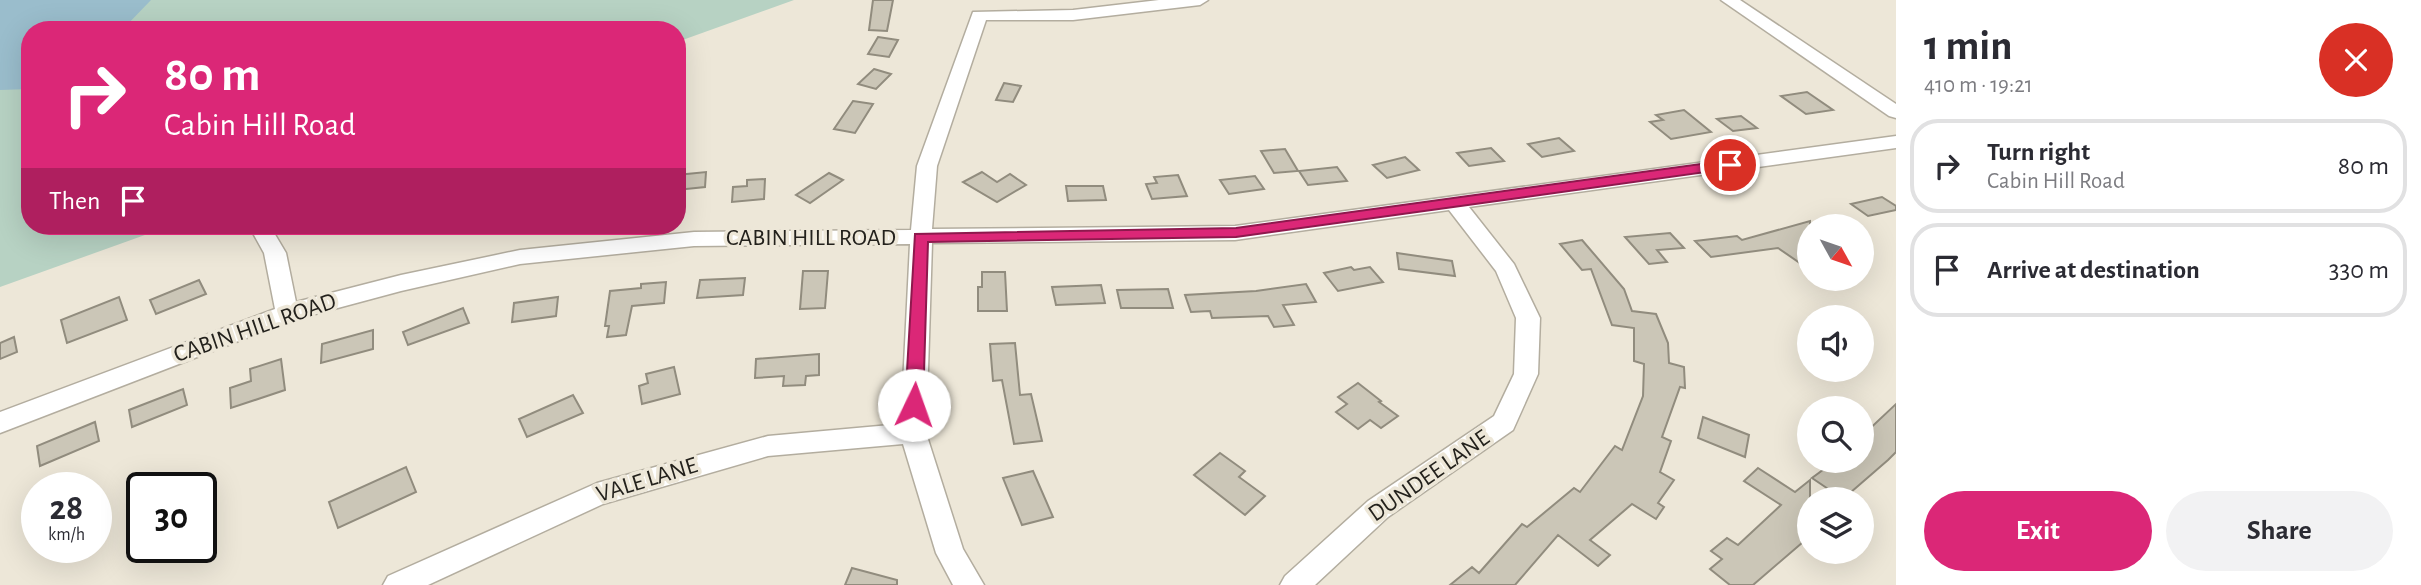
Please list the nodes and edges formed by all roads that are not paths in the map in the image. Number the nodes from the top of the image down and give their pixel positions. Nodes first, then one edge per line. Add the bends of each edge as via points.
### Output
1 (1200, 0) edge
2 (1739, 2) edge
3 (976, 8) edge
4 (1896, 112) edge
5 (1896, 142) edge
6 (1454, 202) junction
7 (264, 235) edge
8 (921, 237) junction
9 (288, 313) junction
10 (0, 423) edge
11 (913, 432) junction
12 (398, 585) edge
13 (969, 585) edge
14 (1295, 585) edge

1 - 3 street via 1050,15
2 - 4 street
3 - 8 street via 927,166
5 - 6 street, CABIN HILL ROAD
6 - 8 street, CABIN HILL ROAD via 1236,233
6 - 14 street, DUNDEE LANE via 1506,269 1528,318 1526,374 1504,423 1378,509
7 - 9 street via 275,253
8 - 9 street, CABIN HILL ROAD via 694,239 520,257
8 - 11 street
9 - 10 street, CABIN HILL ROAD
11 - 12 street, VALE LANE via 768,446 623,486
11 - 13 street via 950,553

